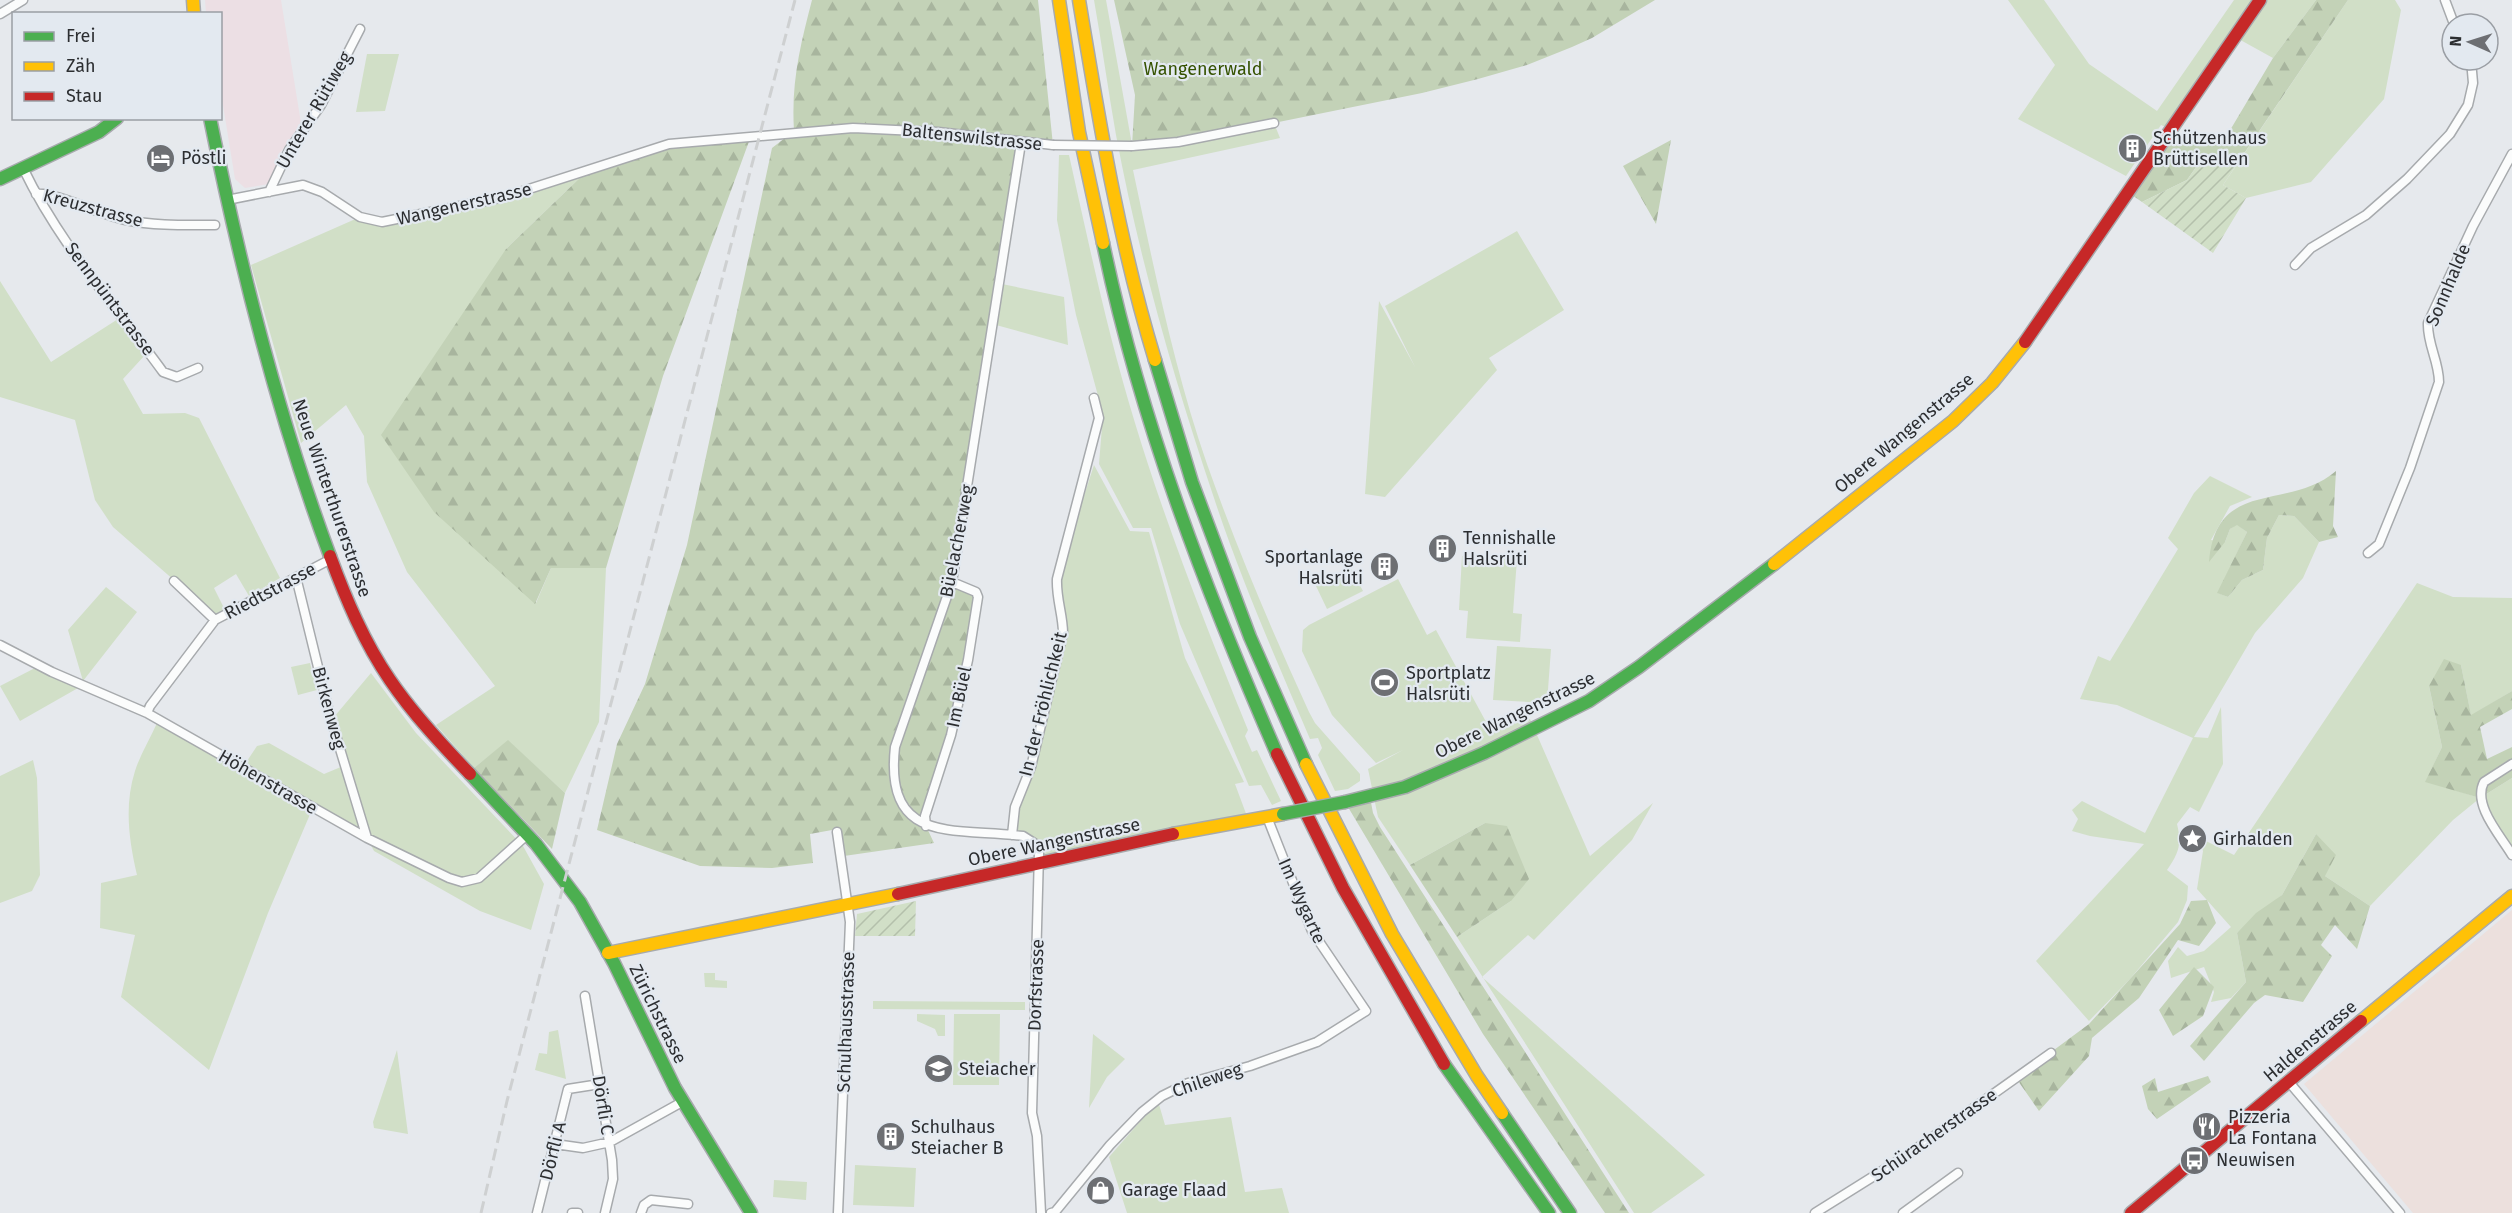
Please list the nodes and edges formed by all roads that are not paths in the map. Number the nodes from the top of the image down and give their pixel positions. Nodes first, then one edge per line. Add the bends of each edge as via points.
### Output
1 (23, 0) edge
2 (193, 0) edge
3 (198, 0) edge
4 (1059, 0) edge
5 (1079, 0) edge
6 (2260, 0) edge
7 (0, 14) edge
8 (360, 29) dead end
9 (2472, 72) edge
10 (114, 120) edge
11 (210, 120) edge
12 (1274, 123) dead end
13 (1021, 142) junction
14 (669, 144) joint
15 (2512, 154) edge
16 (23, 168) junction
17 (0, 179) edge
18 (269, 192) junction
19 (36, 194) junction
20 (227, 200) junction
21 (214, 225) dead end
22 (2295, 265) dead end
23 (198, 368) dead end
24 (1094, 398) dead end
25 (2368, 553) dead end
26 (331, 559) junction
27 (296, 577) junction
28 (174, 581) dead end
29 (952, 582) junction
30 (215, 620) junction
31 (0, 645) edge
32 (147, 713) junction
33 (2512, 764) edge
34 (1268, 817) junction
35 (926, 826) junction
36 (837, 832) dead end
37 (528, 834) junction
38 (1012, 835) junction
39 (367, 838) junction
40 (2512, 855) edge
41 (1039, 863) junction
42 (2512, 896) edge
43 (849, 903) junction
44 (608, 953) junction
45 (585, 996) dead end
46 (1366, 1011) joint
47 (2051, 1053) dead end
48 (2289, 1082) junction
49 (600, 1084) junction
50 (1465, 1096) junction
51 (682, 1102) junction
52 (610, 1142) junction
53 (555, 1144) junction
54 (1958, 1173) dead end
55 (688, 1204) dead end
56 (538, 1213) edge
57 (572, 1213) edge
58 (578, 1213) edge
59 (604, 1213) edge
60 (641, 1213) edge
61 (751, 1213) edge
62 (838, 1213) edge
63 (1041, 1213) edge
64 (1051, 1213) edge
65 (1538, 1213) edge
66 (1549, 1213) edge
67 (1570, 1213) edge
68 (1815, 1213) edge
69 (1903, 1213) edge
70 (2131, 1213) edge
71 (2400, 1213) edge

1 - 7 street
2 - 3 street
4 - 50 main road via 1085,157 1116,295 1154,432 1207,587 1316,836 1380,956
5 - 67 main road via 1107,164 1144,322 1190,478 1246,630 1315,788 1398,946 1482,1085
6 - 34 main road, Obere Wangenstrasse, bridge via 2036,329 1953,421 1745,585 1589,701 1405,787
8 - 18 street, Unterer Rütiweg via 321,105 289,150
9 - 22 street via 2468,105 2450,134 2366,215 2311,248
10 - 16 main road via 99,132
11 - 20 main road, Neue Winterthurerstrasse
12 - 13 street, Baltenswilstrasse, bridge via 1178,142 1132,146
13 - 14 street, Baltenswilstrasse via 938,132 853,128
13 - 29 street, Büelacherweg
14 - 18 street, Wangenerstrasse via 504,196 391,221 375,222 360,217 322,192 303,185
15 - 25 street, Sonnhalde via 2428,323 2427,336 2439,368 2439,382 2379,544
16 - 17 main road
16 - 19 street, Kreuzstrasse
18 - 20 street, Wangenerstrasse
19 - 21 street, Kreuzstrasse via 48,194 126,220
19 - 23 street, Sennpüntstrasse via 102,295 163,372 181,376
20 - 26 main road, Neue Winterthurerstrasse via 276,388
24 - 38 street, In der Fröhlichkeit via 1099,418 1057,579 1063,633
26 - 27 street, Riedtstrasse
26 - 37 main road, Neue Winterthurerstrasse via 360,628 397,690
27 - 30 street, Riedtstrasse
27 - 39 street, Birkenweg via 330,716
28 - 30 street
29 - 35 street, Büelacherweg via 895,747 892,766 897,797
29 - 35 street, Im Büel via 976,592 978,597 951,735 925,816
30 - 32 street, Riedtstrasse
31 - 32 street, Höhenstrasse
32 - 39 street, Höhenstrasse
33 - 40 street via 2484,782 2480,794
34 - 41 main road, Obere Wangenstrasse
34 - 46 street, Im Wygarte via 1312,931
35 - 38 street
36 - 43 street, Schulhausstrasse
37 - 39 street, Höhenstrasse via 486,873 462,882
37 - 44 main road, Zürichstrasse via 578,899
38 - 41 street via 1034,843
41 - 43 main road, Obere Wangenstrasse
41 - 63 street, Dorfstrasse via 1032,1113
42 - 48 main road, Haldenstrasse
43 - 44 main road, Obere Wangenstrasse
43 - 62 street, Schulhausstrasse
44 - 51 main road, Zürichstrasse
45 - 49 street, Dörfli C
46 - 64 street, Chileweg via 1317,1042 1188,1083 1162,1096 1134,1119
47 - 68 street, Schüracherstrasse via 1906,1156
48 - 70 main road, Haldenstrasse
48 - 71 street
49 - 52 street, Dörfli C
49 - 53 street, Dörfli A via 568,1089
50 - 65 main road via 1492,1146
50 - 66 main road
51 - 52 street
51 - 61 main road, Zürichstrasse
52 - 53 street via 583,1148
52 - 59 street, Dörfli C via 613,1179
53 - 56 street, Dörfli A
54 - 69 street
55 - 60 street via 651,1200
57 - 58 street

